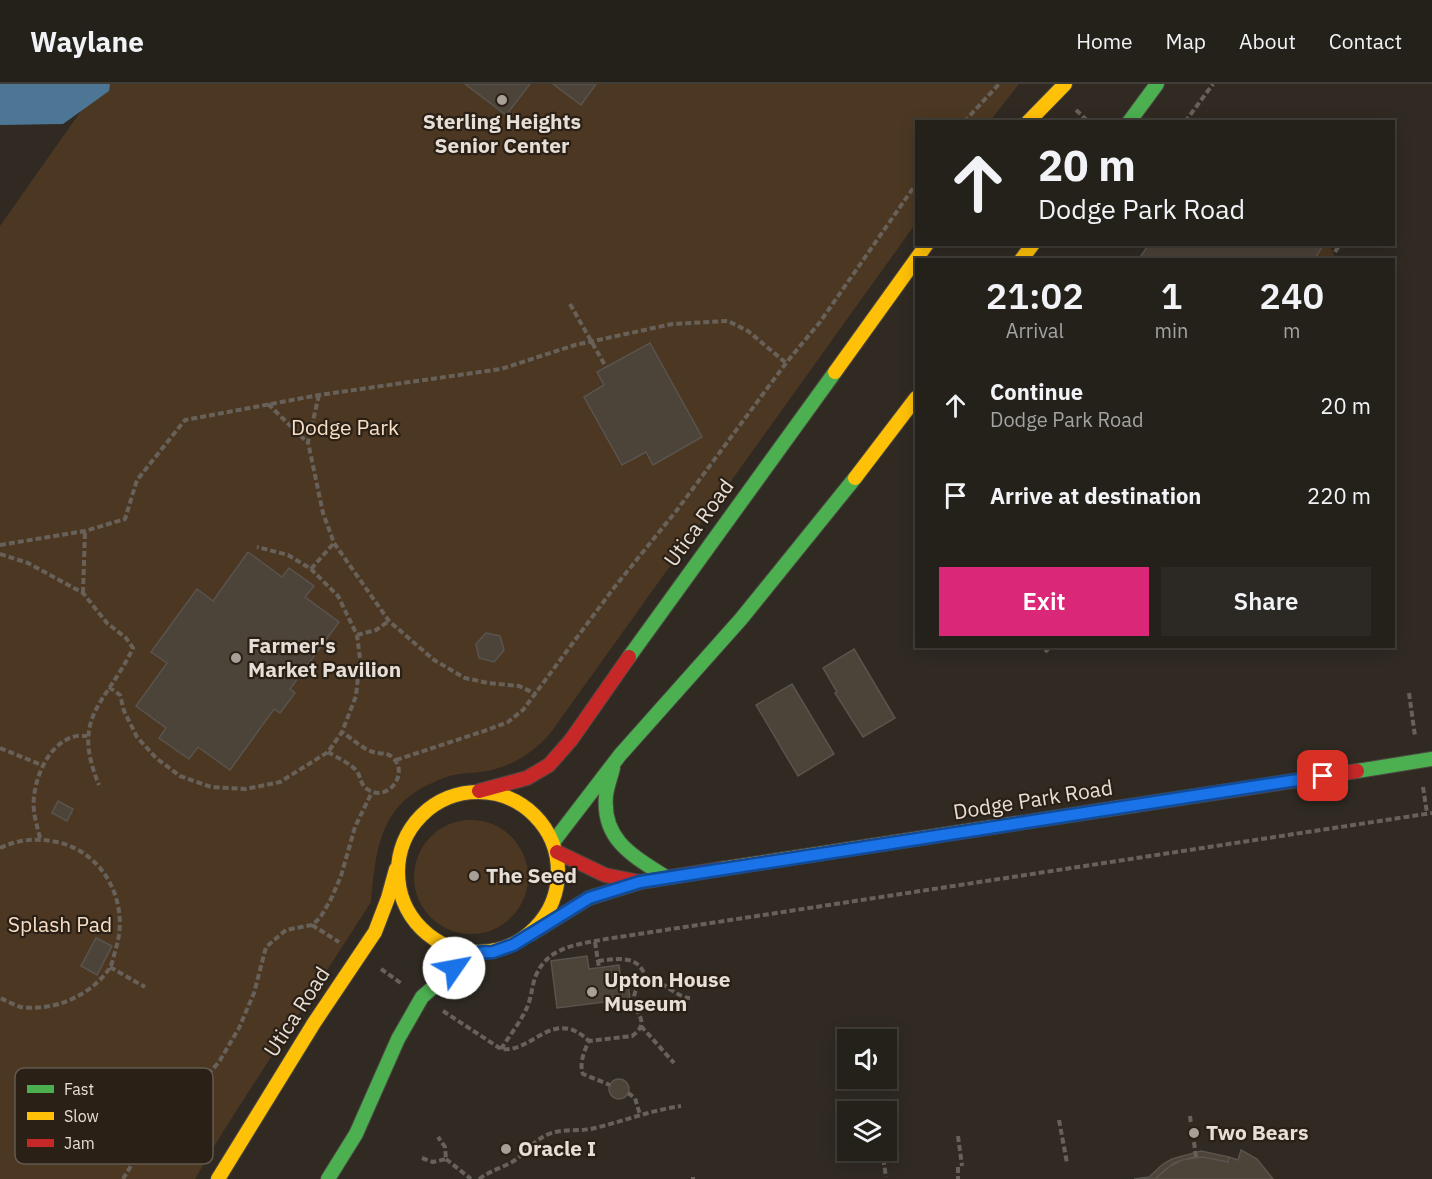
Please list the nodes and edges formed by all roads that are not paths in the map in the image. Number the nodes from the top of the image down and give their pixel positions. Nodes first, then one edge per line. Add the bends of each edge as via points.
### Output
1 (1065, 84) edge
2 (1157, 84) edge
3 (1030, 120) edge
4 (1130, 120) edge
5 (915, 260) edge
6 (915, 399) edge
7 (1432, 759) edge
8 (615, 763) junction
9 (479, 791) junction
10 (556, 847) junction
11 (398, 861) junction
12 (666, 878) junction
13 (640, 882) junction
14 (531, 934) junction
15 (472, 953) junction
16 (218, 1179) edge
17 (328, 1179) edge

1 - 3 street
2 - 4 street
5 - 9 street, Utica Road via 570,742 541,771 512,784
6 - 8 street via 829,514
7 - 12 street, Dodge Park Road
8 - 10 street via 574,813
8 - 12 street via 606,799 607,823 625,851
9 - 10 street via 502,794 523,804 540,820
9 - 11 street via 456,794 434,804 417,819
10 - 13 street, Dodge Park Road via 605,875
10 - 14 street via 559,879 554,900
11 - 15 street via 398,885 407,910 424,932 446,946
11 - 16 street, Utica Road via 375,932
12 - 13 street, Dodge Park Road
13 - 14 street, Dodge Park Road via 589,898
14 - 15 street via 503,949
15 - 17 street via 422,997 398,1038 356,1134

